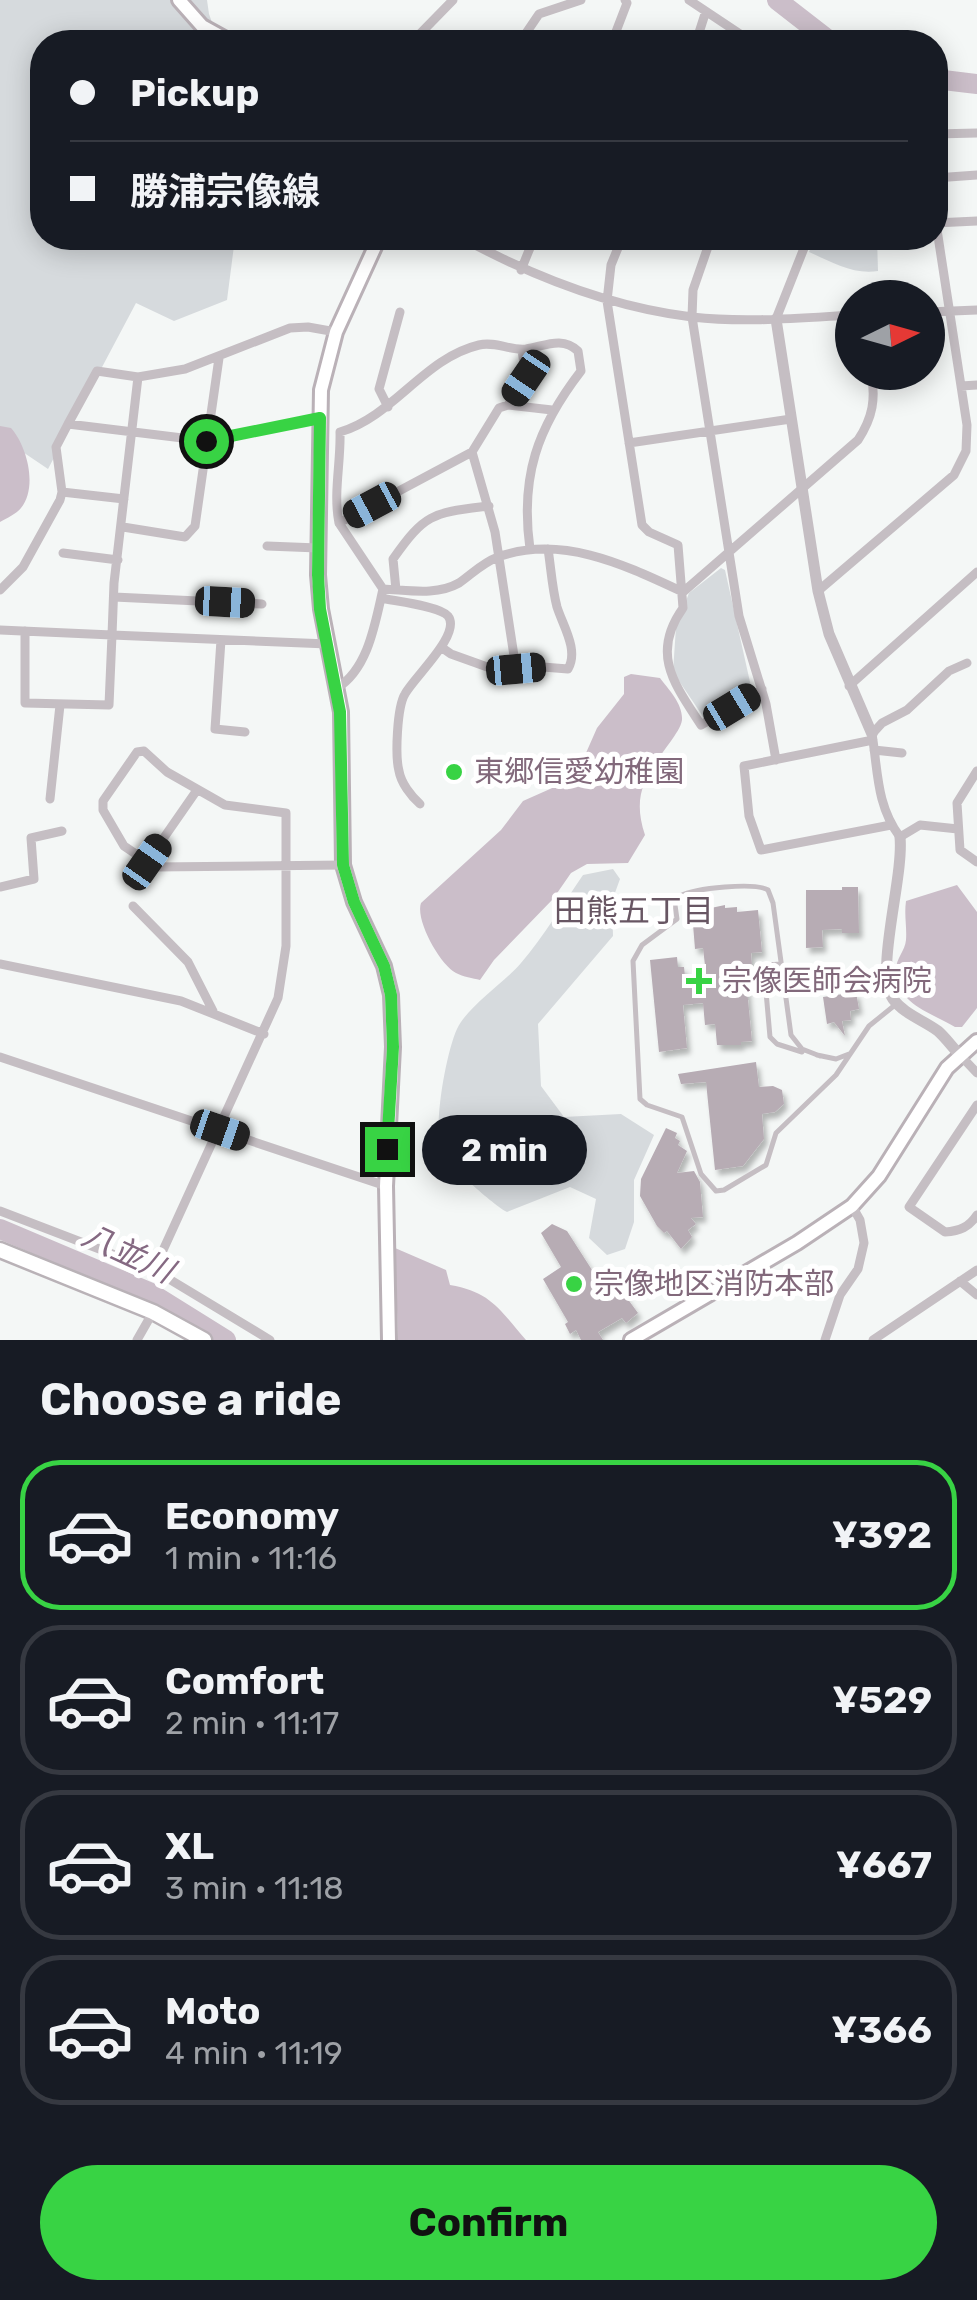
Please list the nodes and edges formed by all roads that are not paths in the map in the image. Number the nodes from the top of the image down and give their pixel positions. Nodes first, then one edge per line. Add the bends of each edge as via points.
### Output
1 (179, 0) edge
2 (453, 0) edge
3 (581, 0) edge
4 (625, 0) edge
5 (689, 0) edge
6 (705, 14) junction
7 (209, 30) edge
8 (424, 30) edge
9 (528, 30) edge
10 (617, 30) edge
11 (700, 30) edge
12 (736, 30) edge
13 (977, 133) edge
14 (948, 134) edge
15 (977, 175) edge
16 (948, 177) edge
17 (977, 221) edge
18 (948, 222) edge
19 (374, 250) edge
20 (484, 250) edge
21 (529, 250) edge
22 (617, 250) edge
23 (707, 250) edge
24 (803, 250) edge
25 (940, 250) edge
26 (521, 270) junction
27 (608, 300) junction
28 (977, 310) edge
29 (945, 311) edge
30 (950, 311) junction
31 (400, 312) dead end
32 (835, 316) edge
33 (692, 317) junction
34 (776, 319) junction
35 (336, 332) junction
36 (522, 350) junction
37 (219, 358) junction
38 (138, 377) junction
39 (977, 385) edge
40 (961, 386) junction
41 (873, 390) edge
42 (508, 405) junction
43 (388, 406) junction
44 (552, 410) junction
45 (320, 418) junction
46 (791, 419) junction
47 (68, 424) junction
48 (709, 430) junction
49 (132, 431) junction
50 (206, 441) junction
51 (630, 444) junction
52 (966, 451) junction
53 (472, 452) junction
54 (977, 464) edge
55 (802, 490) junction
56 (62, 492) junction
57 (124, 499) junction
58 (489, 506) junction
59 (340, 522) junction
60 (123, 527) junction
61 (267, 546) dead end
62 (318, 548) junction
63 (530, 549) junction
64 (548, 550) junction
65 (728, 553) junction
66 (63, 554) dead end
67 (498, 558) junction
68 (118, 560) junction
69 (977, 572) edge
70 (0, 590) edge
71 (396, 590) junction
72 (818, 591) junction
73 (683, 592) junction
74 (382, 594) junction
75 (114, 597) junction
76 (262, 604) dead end
77 (0, 630) edge
78 (25, 631) junction
79 (112, 635) junction
80 (221, 640) junction
81 (328, 644) junction
82 (441, 647) junction
83 (967, 663) dead end
84 (516, 669) junction
85 (850, 686) junction
86 (338, 688) junction
87 (762, 689) junction
88 (60, 705) junction
89 (245, 732) dead end
90 (873, 741) junction
91 (902, 753) dead end
92 (776, 760) junction
93 (977, 771) edge
94 (197, 790) junction
95 (50, 798) dead end
96 (420, 804) dead end
97 (891, 825) junction
98 (958, 829) junction
99 (62, 830) dead end
100 (900, 837) junction
101 (147, 862) junction
102 (977, 862) edge
103 (343, 865) junction
104 (284, 866) junction
105 (0, 887) edge
106 (133, 906) dead end
107 (0, 964) edge
108 (781, 964) junction
109 (896, 1004) junction
110 (214, 1011) junction
111 (264, 1034) junction
112 (977, 1042) edge
113 (854, 1048) junction
114 (959, 1054) junction
115 (820, 1056) junction
116 (0, 1057) edge
117 (977, 1073) edge
118 (977, 1105) edge
119 (220, 1130) junction
120 (386, 1186) junction
121 (852, 1206) junction
122 (0, 1211) edge
123 (977, 1215) edge
124 (0, 1250) edge
125 (154, 1270) junction
126 (977, 1270) edge
127 (960, 1281) junction
128 (977, 1295) edge
129 (154, 1312) junction
130 (137, 1340) edge
131 (204, 1340) edge
132 (270, 1340) edge
133 (389, 1340) edge
134 (632, 1340) edge
135 (825, 1340) edge
136 (873, 1340) edge

1 - 7 main road
2 - 8 street
3 - 9 street via 539,14
4 - 10 street
5 - 6 street
6 - 11 street
6 - 12 street
13 - 14 street
15 - 16 street
17 - 18 street
19 - 35 main road
20 - 26 street
21 - 26 street
22 - 27 street
23 - 33 street
24 - 34 street
25 - 30 street
26 - 27 street
27 - 33 street
27 - 51 street
28 - 30 street
29 - 30 street
30 - 40 street
31 - 43 street via 379,389
32 - 34 street
33 - 34 street
33 - 48 street
34 - 46 street
35 - 37 street via 290,328
35 - 45 main road
36 - 42 street via 526,378
36 - 43 street via 482,344 466,350
36 - 44 street via 554,342 578,350 581,371
37 - 38 street
37 - 50 street
38 - 47 street via 97,371
38 - 49 street
39 - 40 street
40 - 52 street
41 - 55 street via 869,424 858,440
42 - 44 street
42 - 53 street via 499,408
43 - 59 street via 362,426 340,432
44 - 63 street via 528,476
45 - 50 street
45 - 62 main road
46 - 48 street
46 - 55 street
47 - 49 street
47 - 56 street via 56,447
48 - 51 street
48 - 65 street
49 - 50 street
49 - 57 street
50 - 60 street via 195,526 185,538
51 - 73 street via 642,525 678,545
52 - 54 street
52 - 72 street via 954,475
53 - 58 street
53 - 59 street
55 - 65 street
55 - 72 street
56 - 57 street
56 - 70 street via 23,566
57 - 60 street
58 - 67 street
58 - 71 street via 437,513 415,528 393,559
59 - 74 street
60 - 68 street
61 - 62 street
62 - 81 main road
63 - 64 street
63 - 67 street
64 - 73 street via 598,556
64 - 84 street via 572,661 568,669
65 - 73 street
65 - 87 street
66 - 68 street
67 - 71 street via 440,591
67 - 84 street
68 - 75 street
69 - 85 street
71 - 74 street
72 - 85 street
73 - 87 street via 684,608 671,625 668,673 701,725
74 - 82 street via 448,616 451,633
74 - 86 street via 362,662
75 - 76 street
75 - 79 street
77 - 78 street
78 - 79 street
78 - 88 street via 25,703
79 - 80 street
79 - 88 street via 110,705
80 - 81 street
80 - 89 street via 215,730
81 - 86 main road
82 - 84 street via 504,672
82 - 96 street via 401,703 398,771
83 - 90 street via 882,723
85 - 90 street
86 - 103 main road
87 - 92 street
88 - 95 street
90 - 91 street
90 - 92 street
90 - 97 street via 875,776
92 - 97 street via 744,766 748,816 762,850
93 - 98 street via 957,803
94 - 101 street
94 - 101 street via 137,752 103,801 124,846
94 - 104 street via 226,805 286,813
97 - 100 street
98 - 100 street via 920,825
98 - 102 street via 960,850
99 - 105 street via 30,838 34,879
100 - 109 street via 885,966
101 - 104 street
103 - 104 street
103 - 120 main road via 391,995
104 - 111 street via 286,946
106 - 110 street via 188,962
107 - 110 street
108 - 113 lane via 773,903 758,886 680,896 677,919 642,945 634,961 640,1099 682,1117 708,1183 724,1190 766,1166 776,1133
108 - 115 lane via 791,1035
108 - 115 lane via 764,969 770,1037
109 - 113 lane
109 - 114 street
110 - 111 street
111 - 119 street
112 - 114 main road
113 - 115 lane via 844,1058
114 - 117 street
114 - 121 main road
116 - 119 street
118 - 123 street via 909,1207 946,1232 971,1224
119 - 120 street
119 - 125 street
120 - 133 main road
121 - 134 main road
121 - 135 street via 864,1243
122 - 125 street
124 - 129 main road
125 - 132 street
126 - 127 street
127 - 128 street
127 - 136 street
129 - 130 street
129 - 131 main road

